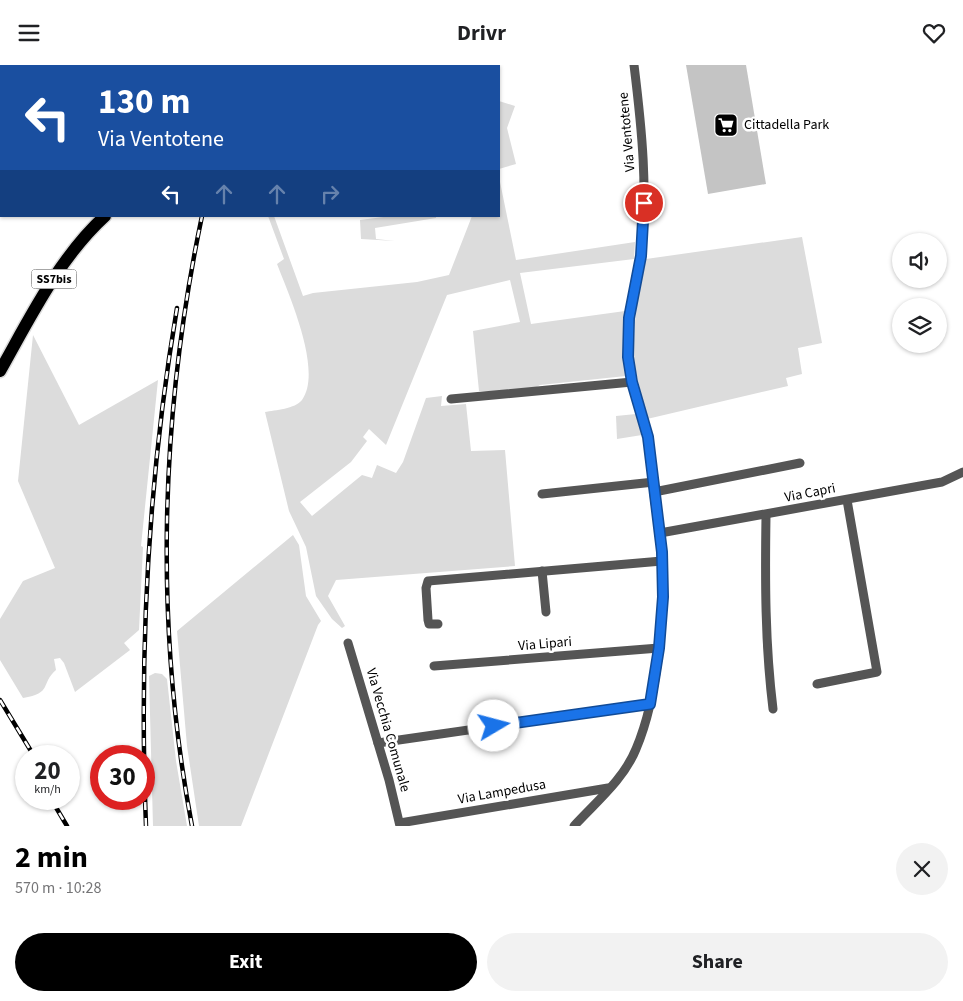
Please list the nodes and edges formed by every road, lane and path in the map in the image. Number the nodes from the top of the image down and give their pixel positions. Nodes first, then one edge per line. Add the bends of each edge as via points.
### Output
1 (634, 65) edge
2 (104, 217) edge
3 (0, 371) edge
4 (632, 382) junction
5 (451, 399) dead end
6 (800, 463) dead end
7 (963, 473) edge
8 (654, 482) junction
9 (654, 492) junction
10 (542, 494) dead end
11 (846, 500) junction
12 (766, 515) junction
13 (660, 533) junction
14 (662, 561) junction
15 (542, 571) junction
16 (546, 612) dead end
17 (438, 624) dead end
18 (348, 643) dead end
19 (659, 648) junction
20 (434, 666) dead end
21 (817, 684) dead end
22 (650, 704) junction
23 (772, 709) dead end
24 (378, 743) junction
25 (608, 788) junction
26 (400, 825) edge
27 (574, 826) edge

1 - 4 street, Via Ventotene via 648,175 641,256 629,318 628,357
2 - 3 main road, SS7bis via 59,271
4 - 5 street
4 - 8 street, Via Ventotene via 648,437
6 - 9 street
7 - 11 street, Via Capri via 942,482
8 - 9 street, Via Ventotene
8 - 10 street
9 - 13 street, Via Ventotene
11 - 12 street, Via Capri
11 - 21 street via 877,672
12 - 13 street, Via Capri
12 - 23 street via 765,605
13 - 14 street, Via Ventotene
14 - 15 street
14 - 19 street, Via Ventotene
15 - 16 street
15 - 17 street via 428,581 428,620 430,624
18 - 24 street, Via Vecchia Comunale
19 - 20 street, Via Lipari
19 - 22 street, Via Ventotene
22 - 24 street
22 - 25 street, Via Ventotene via 636,749 623,772
24 - 26 street, Via Vecchia Comunale
25 - 26 street, Via Lampedusa
25 - 27 street, Via Ventotene

